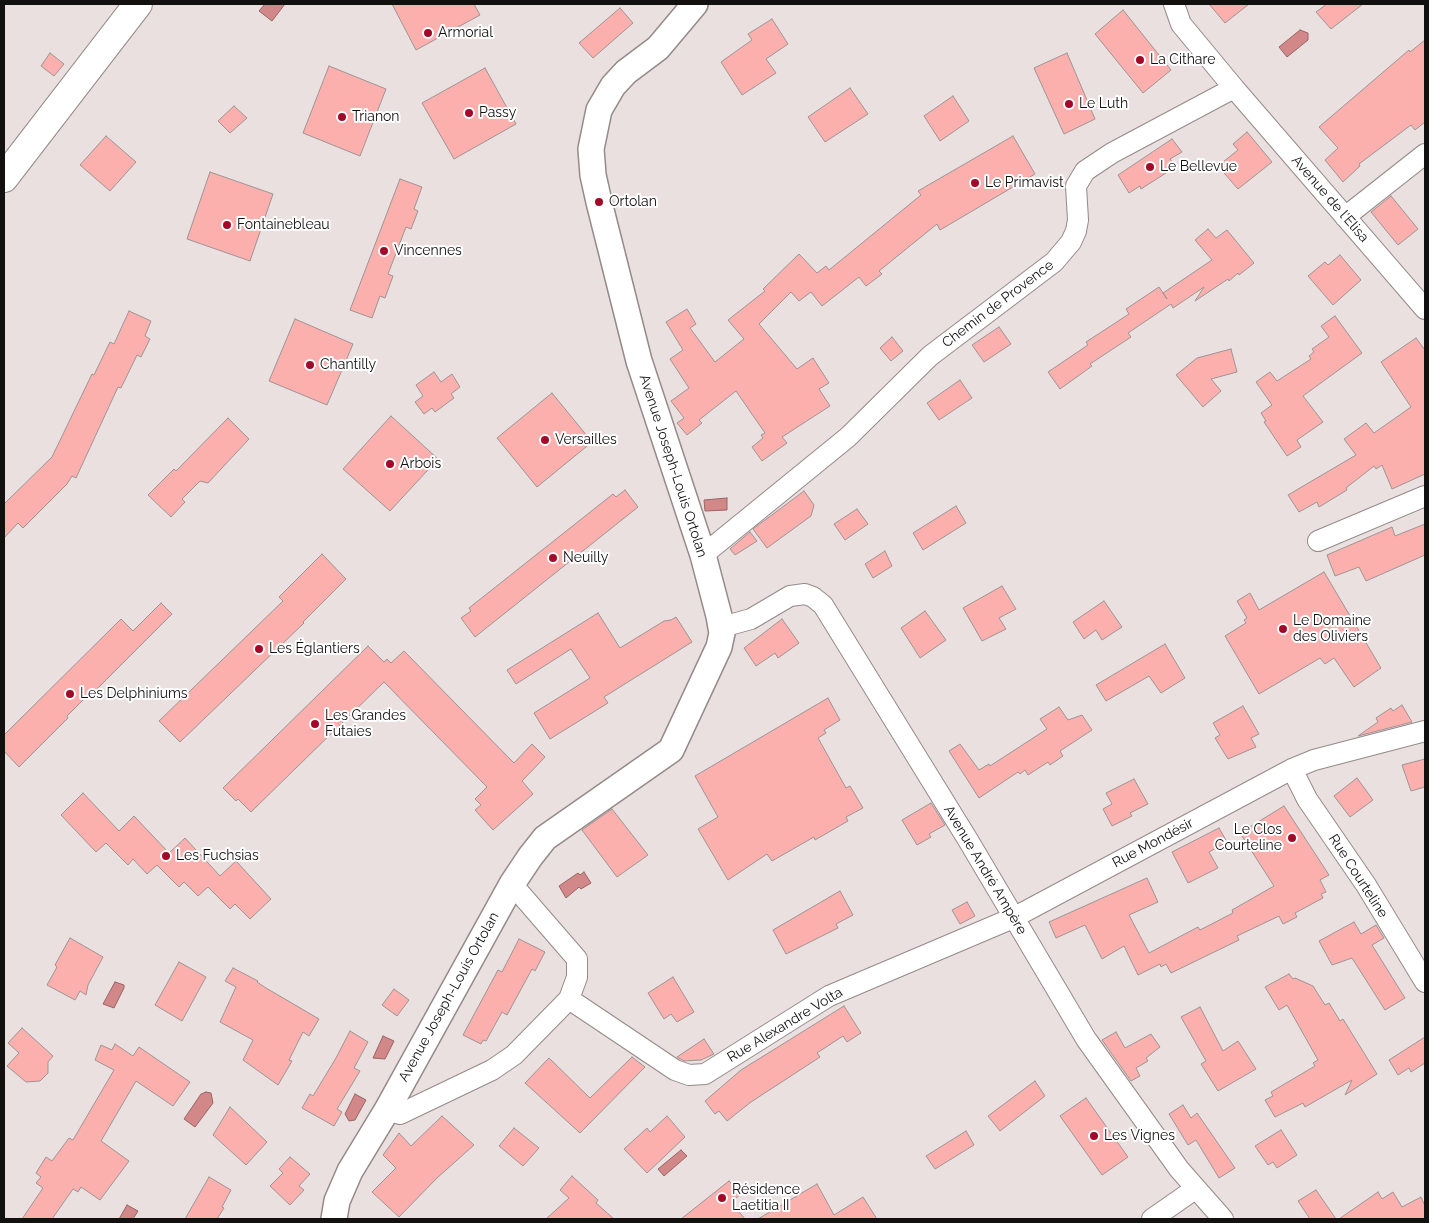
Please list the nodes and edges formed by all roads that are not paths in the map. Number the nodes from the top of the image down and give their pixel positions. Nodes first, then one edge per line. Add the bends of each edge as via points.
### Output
1 (138, 4) edge
2 (695, 4) edge
3 (1174, 4) edge
4 (1234, 88) junction
5 (1425, 154) edge
6 (4, 178) edge
7 (1345, 217) junction
8 (1425, 309) edge
9 (1425, 496) edge
10 (1318, 541) dead end
11 (702, 555) junction
12 (722, 627) junction
13 (1425, 731) edge
14 (1292, 768) junction
15 (512, 884) junction
16 (1014, 918) junction
17 (1425, 982) edge
18 (569, 999) junction
19 (387, 1110) junction
20 (1195, 1188) junction
21 (334, 1219) edge
22 (1152, 1219) edge
23 (1223, 1219) edge

1 - 6 main road
2 - 11 street, Avenue Joseph-Louis Ortolan via 658,48 613,86 599,110 591,149 595,184 638,361
3 - 4 street via 1181,24
4 - 7 street, Avenue de l'Elisa
4 - 11 street, Chemin de Provence via 1112,153 1085,171 1076,186 1078,220 1071,242 1054,262 913,371 836,447
5 - 7 street
7 - 8 street, Avenue de l'Elisa
9 - 10 street
11 - 12 street, Avenue Joseph-Louis Ortolan
12 - 15 street, Avenue Joseph-Louis Ortolan via 717,654 671,750 545,838
12 - 16 street, Avenue André Ampère via 751,619 790,596 805,594 819,600
13 - 14 street, Rue Mondésir
14 - 16 street, Rue Mondésir
14 - 17 street, Rue Courteline via 1307,799 1366,885
15 - 18 street via 577,959 577,977
15 - 19 street, Avenue Joseph-Louis Ortolan
16 - 18 street, Rue Alexandre Volta via 848,987 699,1075 675,1070
16 - 20 street, Avenue André Ampère via 1086,1039 1149,1130
18 - 19 street via 514,1055 492,1070 400,1114
19 - 21 street, Avenue Joseph-Louis Ortolan via 350,1171 337,1201
20 - 22 street
20 - 23 street, Avenue André Ampère

